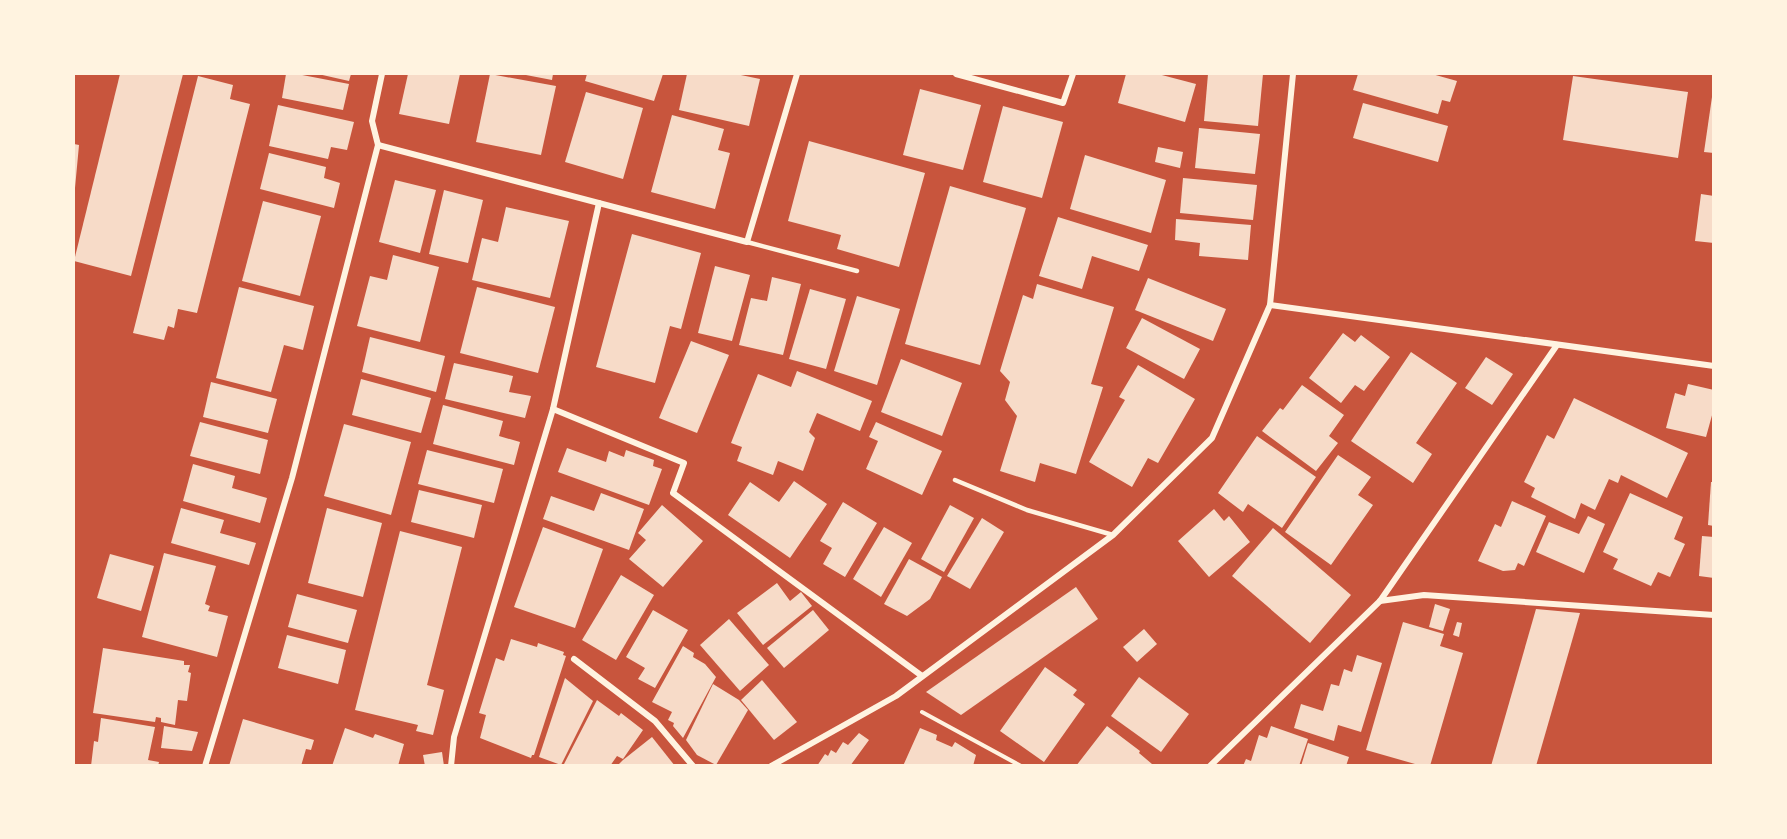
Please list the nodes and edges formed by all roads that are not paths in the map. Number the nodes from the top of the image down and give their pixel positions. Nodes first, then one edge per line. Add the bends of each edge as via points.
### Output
1 (382, 74) edge
2 (797, 74) edge
3 (956, 74) edge
4 (1074, 74) edge
5 (1293, 74) edge
6 (378, 146) junction
7 (599, 203) junction
8 (747, 242) junction
9 (857, 271) dead end
10 (1270, 305) junction
11 (1557, 345) junction
12 (1713, 366) edge
13 (553, 409) junction
14 (955, 480) dead end
15 (1113, 535) junction
16 (1380, 601) junction
17 (1713, 615) edge
18 (574, 658) dead end
19 (922, 676) junction
20 (205, 765) edge
21 (451, 765) edge
22 (693, 765) edge
23 (771, 765) edge
24 (1210, 765) edge

1 - 6 street via 372,121
2 - 8 street
3 - 4 street via 1063,103
5 - 10 street
6 - 7 street
6 - 20 street via 292,478
7 - 8 street
7 - 13 street
8 - 9 lane
10 - 11 street
10 - 15 street via 1212,438
11 - 12 street
11 - 16 street
13 - 19 street via 684,464 673,493
13 - 21 street via 454,737
14 - 15 lane via 1027,510
15 - 19 street
16 - 17 street via 1424,595
16 - 24 street
18 - 22 street via 655,721
19 - 23 street via 896,696

